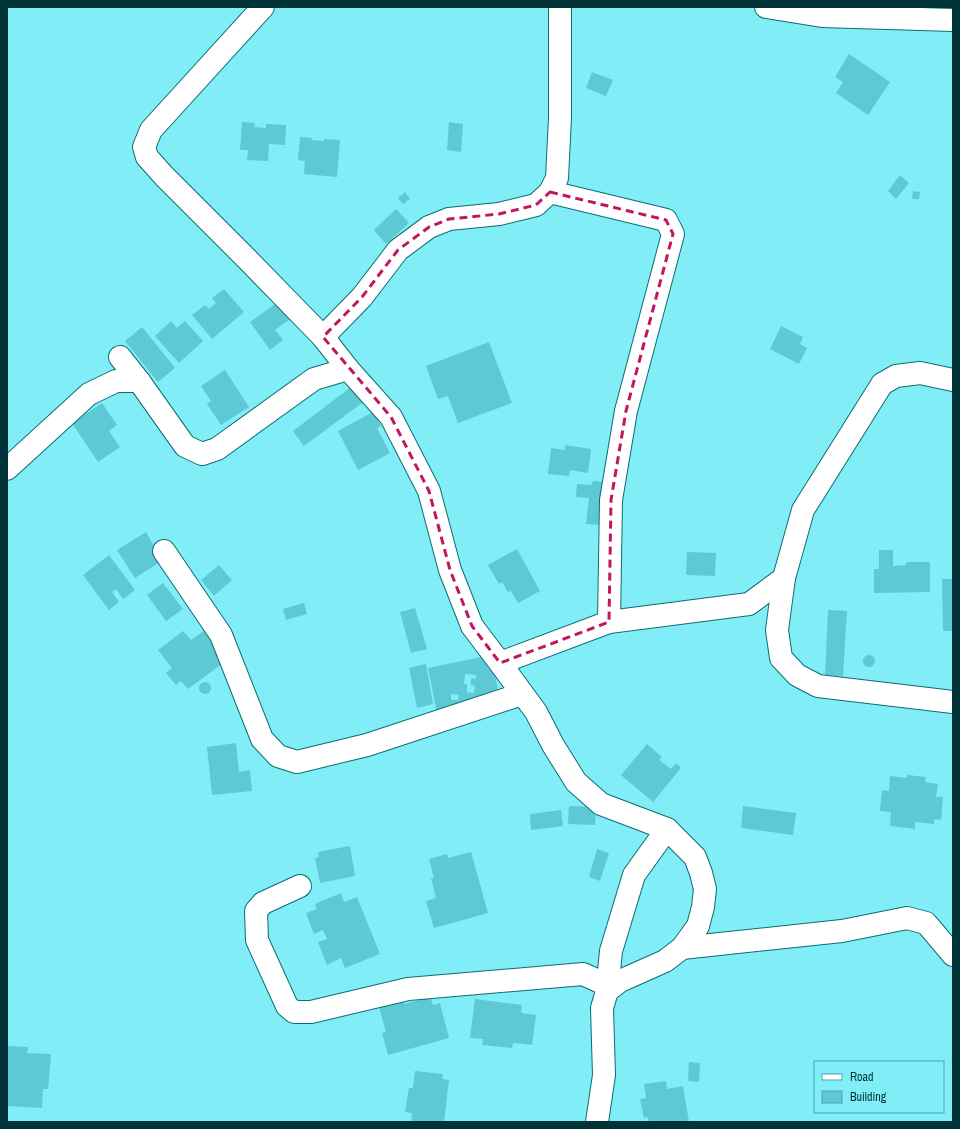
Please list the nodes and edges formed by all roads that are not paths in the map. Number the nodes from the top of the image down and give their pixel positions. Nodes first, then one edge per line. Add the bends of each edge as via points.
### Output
1 (263, 7) edge
2 (560, 7) edge
3 (766, 7) edge
4 (953, 20) edge
5 (550, 192) junction
6 (323, 337) junction
7 (120, 357) dead end
8 (348, 369) junction
9 (953, 380) edge
10 (139, 381) junction
11 (7, 469) edge
12 (164, 551) dead end
13 (784, 578) junction
14 (609, 622) junction
15 (500, 663) junction
16 (522, 694) junction
17 (953, 702) edge
18 (667, 830) junction
19 (300, 886) dead end
20 (682, 948) junction
21 (953, 956) edge
22 (607, 988) junction
23 (597, 1122) edge

1 - 6 street via 151,130 144,147 147,157 164,176
2 - 5 street via 559,125 556,178
3 - 4 street via 822,16
5 - 6 street via 536,205 499,214 449,219 429,226 398,250 362,297
5 - 14 street via 666,220 672,234 626,411 611,500
6 - 8 street
7 - 10 street
8 - 10 street via 314,379 217,449 202,454 185,446
8 - 15 street via 391,417 429,492 450,570 472,626
9 - 13 street via 920,373 896,376 882,384 803,510
10 - 11 street via 116,381 89,394
12 - 16 street via 221,635 262,739 278,756 297,762 367,745
13 - 14 street via 749,604
13 - 17 street via 777,630 781,658 797,675 818,686
14 - 15 street
15 - 16 street
16 - 18 street via 536,712 552,745 576,782 601,804
18 - 20 street via 695,857 705,889 698,926
18 - 22 street via 634,875 611,951
19 - 22 street via 263,903 256,911 257,940 287,1006 294,1012 311,1012 408,989 583,974
20 - 21 street via 842,931 907,918 926,924
20 - 22 street via 665,961
22 - 23 street via 602,1008 604,1075

